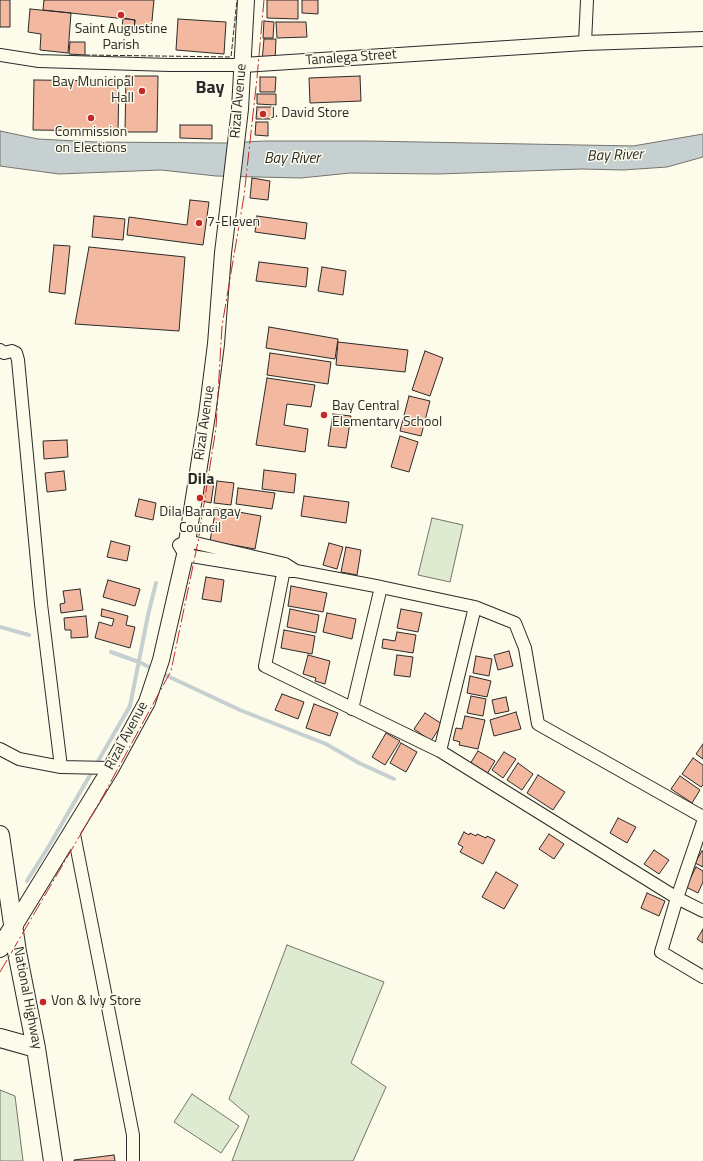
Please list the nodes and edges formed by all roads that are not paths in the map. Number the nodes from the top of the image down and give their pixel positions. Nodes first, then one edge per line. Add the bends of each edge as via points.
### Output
1 (246, 0) edge
2 (587, 0) edge
3 (703, 39) edge
4 (584, 43) junction
5 (0, 55) edge
6 (243, 65) junction
7 (0, 350) edge
8 (186, 548) junction
9 (284, 568) junction
10 (381, 587) junction
11 (476, 607) junction
12 (352, 709) junction
13 (0, 748) edge
14 (440, 751) junction
15 (62, 767) junction
16 (111, 768) junction
17 (703, 817) edge
18 (703, 822) edge
19 (73, 829) junction
20 (0, 835) edge
21 (2, 856) edge
22 (677, 898) junction
23 (703, 911) edge
24 (14, 926) junction
25 (0, 948) edge
26 (703, 977) edge
27 (0, 1038) edge
28 (36, 1048) junction
29 (53, 1161) edge
30 (133, 1161) edge

1 - 6 main road, Rizal Avenue
2 - 4 street
3 - 4 street, Tanalega Street
4 - 6 street, Tanalega Street
5 - 6 street, Tanalega Street via 39,61
6 - 8 main road, Rizal Avenue via 216,344
7 - 15 street via 4,353 16,353 18,360 42,619
8 - 9 street
8 - 16 main road, Rizal Avenue via 161,660 147,702
9 - 10 street
9 - 12 street via 265,666
10 - 11 street
10 - 12 street
11 - 14 street
11 - 17 street via 515,623 525,648 538,724
12 - 14 street
13 - 15 street via 19,759
14 - 22 street
15 - 16 street
16 - 19 main road, Rizal Avenue
18 - 22 street
19 - 24 main road, Rizal Avenue
19 - 30 street via 133,1135
20 - 21 main road, National Highway
21 - 24 main road, National Highway
22 - 23 street
22 - 26 street via 661,952
24 - 25 main road
24 - 28 main road, National Highway
27 - 28 main road
28 - 29 main road, National Highway

